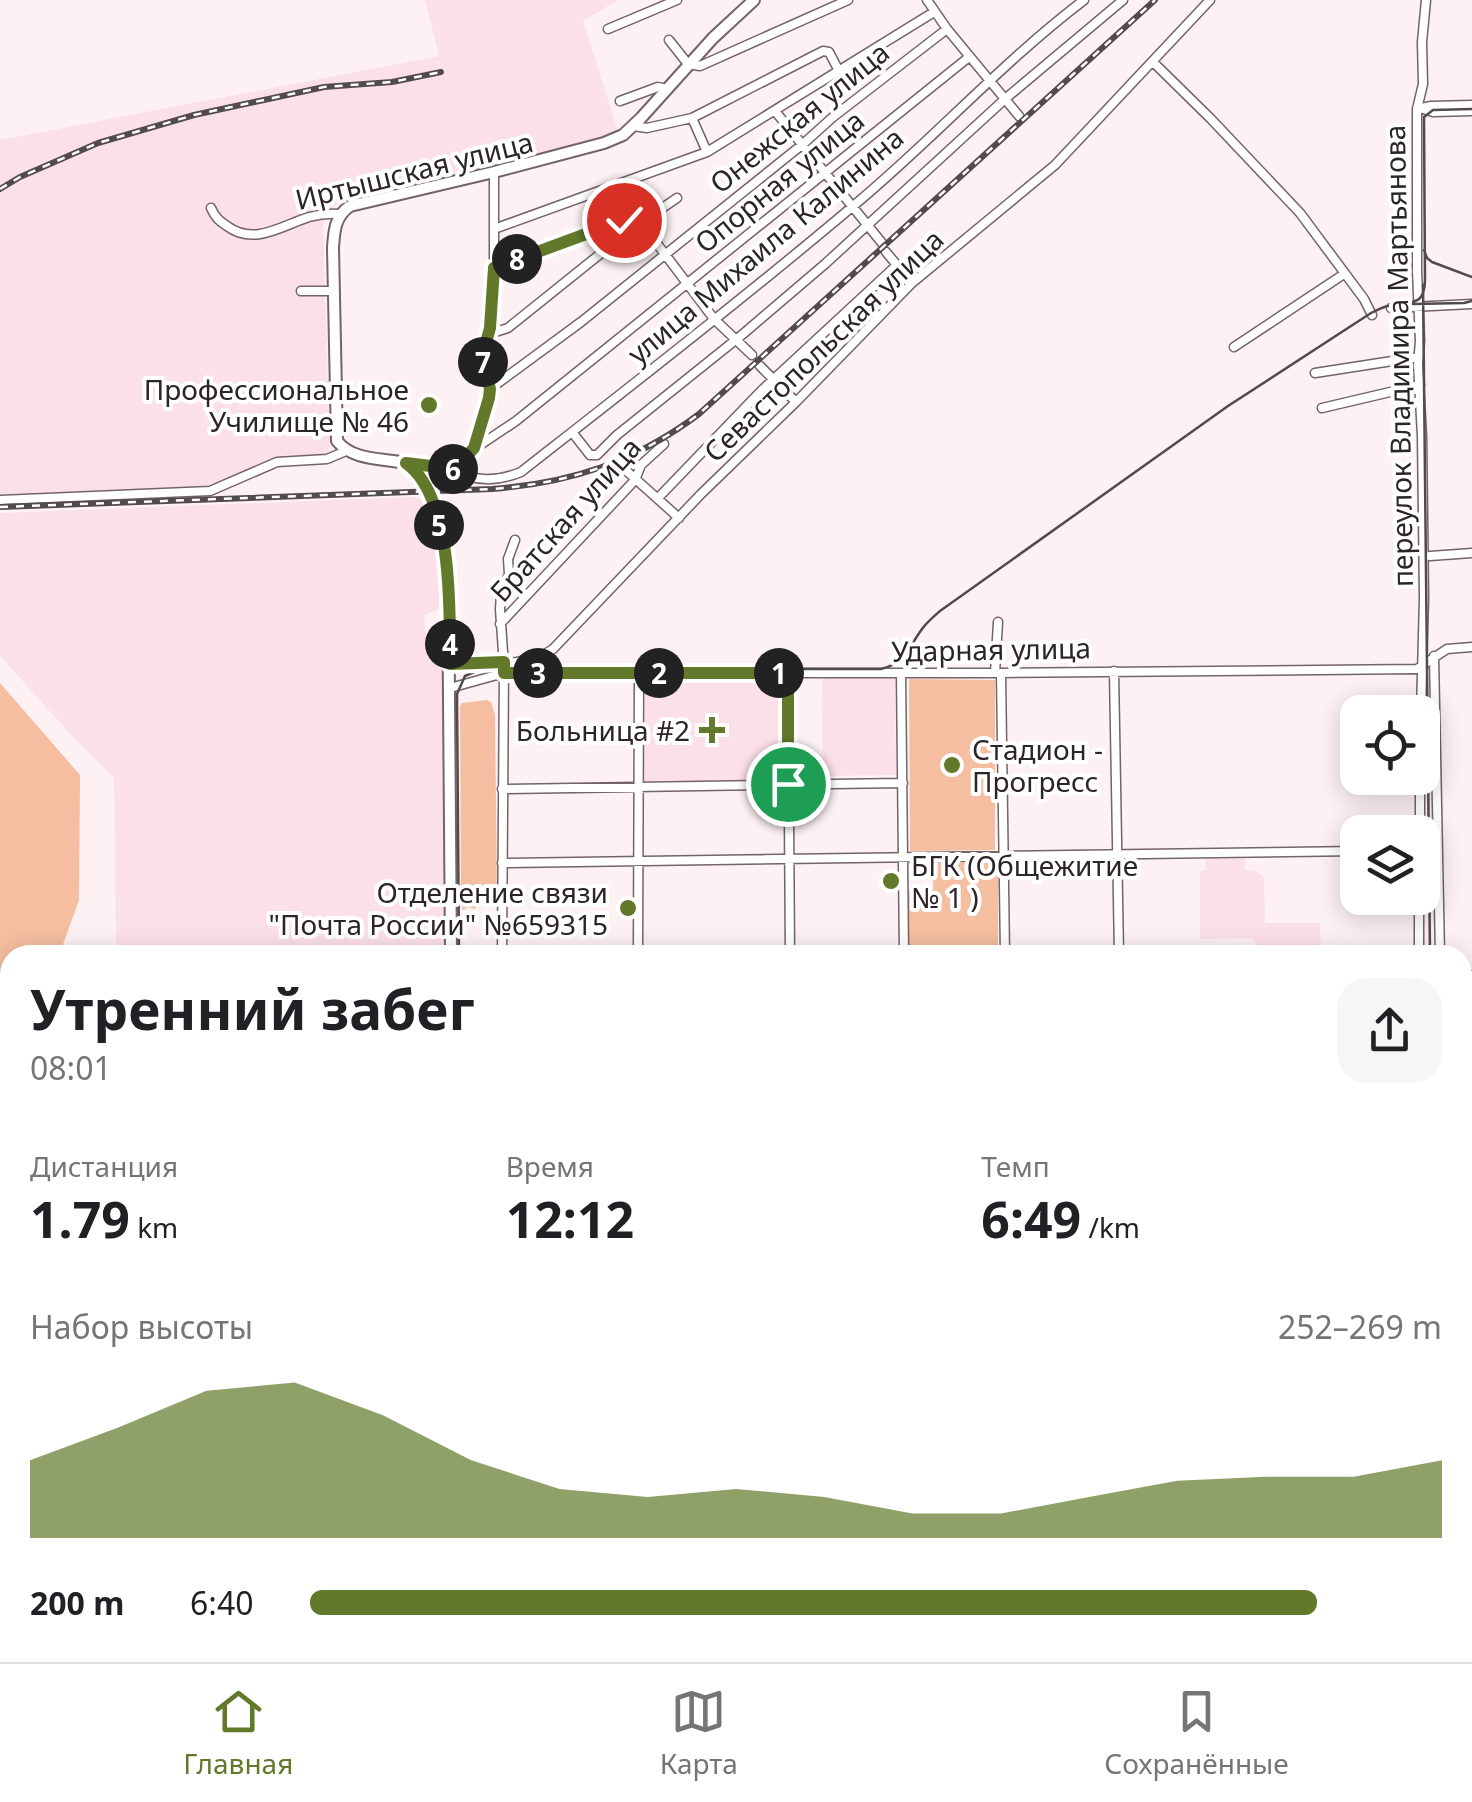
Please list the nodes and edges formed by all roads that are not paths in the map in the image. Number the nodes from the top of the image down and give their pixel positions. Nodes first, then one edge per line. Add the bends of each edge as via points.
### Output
1 (677, 0) edge
2 (754, 0) edge
3 (848, 0) edge
4 (928, 0) edge
5 (1084, 0) edge
6 (1123, 0) edge
7 (1210, 0) edge
8 (1426, 0) edge
9 (934, 12) junction
10 (947, 28) junction
11 (608, 29) dead end
12 (668, 40) dead end
13 (969, 57) junction
14 (1153, 62) junction
15 (688, 64) junction
16 (840, 72) junction
17 (989, 80) junction
18 (666, 89) junction
19 (1006, 99) junction
20 (620, 101) dead end
21 (1472, 108) edge
22 (1420, 109) junction
23 (775, 111) junction
24 (1019, 116) dead end
25 (692, 118) junction
26 (634, 126) junction
27 (803, 144) junction
28 (707, 152) junction
29 (494, 172) junction
30 (826, 173) junction
31 (617, 186) junction
32 (677, 198) dead end
33 (854, 206) junction
34 (211, 208) dead end
35 (635, 212) junction
36 (341, 214) junction
37 (642, 222) junction
38 (868, 226) junction
39 (494, 230) junction
40 (664, 254) junction
41 (897, 265) junction
42 (494, 268) junction
43 (1344, 274) junction
44 (912, 283) junction
45 (687, 284) junction
46 (301, 291) dead end
47 (334, 292) junction
48 (1472, 304) edge
49 (1419, 306) junction
50 (1391, 308) dead end
51 (1372, 315) dead end
52 (714, 318) junction
53 (489, 334) junction
54 (736, 340) junction
55 (1234, 347) dead end
56 (752, 354) dead end
57 (1418, 356) junction
58 (760, 366) dead end
59 (1315, 373) dead end
60 (774, 380) junction
61 (1420, 385) junction
62 (490, 389) junction
63 (796, 402) junction
64 (1322, 408) dead end
65 (572, 432) junction
66 (664, 444) dead end
67 (474, 448) junction
68 (346, 451) junction
69 (406, 463) junction
70 (621, 466) dead end
71 (455, 469) junction
72 (636, 480) junction
73 (658, 498) junction
74 (0, 500) edge
75 (679, 518) junction
76 (514, 540) dead end
77 (1472, 553) edge
78 (1430, 556) dead end
79 (998, 622) dead end
80 (500, 624) junction
81 (1472, 648) edge
82 (1434, 656) junction
83 (504, 662) junction
84 (450, 664) junction
85 (1422, 668) junction
86 (1114, 670) junction
87 (504, 673) junction
88 (639, 673) junction
89 (788, 673) junction
90 (901, 673) junction
91 (998, 673) junction
92 (450, 688) junction
93 (1421, 695) edge
94 (902, 783) junction
95 (788, 784) junction
96 (637, 786) junction
97 (502, 789) junction
98 (1437, 815) edge
99 (1340, 851) edge
100 (1003, 855) junction
101 (1117, 855) junction
102 (903, 856) junction
103 (789, 858) junction
104 (637, 860) junction
105 (502, 862) junction
106 (1419, 915) edge
107 (1439, 915) edge
108 (451, 945) edge
109 (502, 945) edge
110 (638, 945) edge
111 (790, 945) edge
112 (904, 945) edge
113 (1005, 945) edge
114 (1119, 945) edge
115 (1419, 945) edge
116 (1440, 945) edge

1 - 11 street
2 - 15 main road, Иртышская улица
3 - 15 street via 708,64
4 - 9 street
5 - 17 street, улица Михаила Калинина
6 - 19 street
7 - 14 street, Севастопольская улица
8 - 22 street, переулок Владимира Мартьянова
9 - 10 street
9 - 16 street
10 - 13 street
10 - 27 street, Онежская улица
12 - 15 street
13 - 17 street
13 - 30 street, Опорная улица
14 - 43 street via 1300,213
14 - 44 street, Севастопольская улица via 1054,164
15 - 18 main road, Иртышская улица
16 - 23 street
16 - 25 street, Иртышская улица via 822,51
17 - 19 street
17 - 33 street, улица Михаила Калинина
18 - 20 street
18 - 26 main road, Иртышская улица
19 - 24 street
19 - 38 street
21 - 22 street
22 - 49 street, переулок Владимира Мартьянова
23 - 27 street
23 - 28 street
25 - 26 street, Иртышская улица
25 - 28 street
26 - 29 main road, Иртышская улица via 604,144
27 - 30 street
27 - 40 street, Онежская улица
28 - 31 street
29 - 36 main road, Иртышская улица via 350,206
29 - 39 street
30 - 33 street
30 - 45 street, Опорная улица
31 - 35 street
31 - 39 street
32 - 37 street
33 - 38 street
33 - 52 street, улица Михаила Калинина
34 - 36 street, Иртышская улица via 232,230 250,236
35 - 37 street
35 - 42 street
36 - 47 main road via 334,234
37 - 40 street
37 - 53 street via 508,328
38 - 41 street
38 - 54 street
39 - 42 street
40 - 45 street
40 - 62 street, Онежская улица
41 - 44 street
41 - 60 street
42 - 53 street
43 - 51 street
43 - 55 street
44 - 63 street, Севастопольская улица
45 - 52 street
45 - 67 street, Опорная улица
46 - 47 street
47 - 68 main road via 336,437
48 - 49 street
49 - 50 street
49 - 57 street, переулок Владимира Мартьянова
52 - 54 street
52 - 65 street, улица Михаила Калинина
53 - 62 street via 482,357
54 - 56 street
54 - 65 street via 596,456
57 - 59 street
57 - 61 street, переулок Владимира Мартьянова
58 - 60 street
60 - 63 street
60 - 73 street
61 - 64 street
61 - 85 street, переулок Владимира Мартьянова
62 - 67 street
63 - 75 street, Севастопольская улица
65 - 71 street, улица Михаила Калинина via 516,474 478,479
66 - 72 street, Братская улица via 641,465
67 - 71 street
68 - 69 main road
68 - 74 street via 277,462 210,491
69 - 71 street, улица Михаила Калинина
69 - 84 main road via 428,492 442,533
70 - 72 street
72 - 73 street
72 - 80 street, Братская улица
73 - 75 street
75 - 83 street, Севастопольская улица via 554,649 536,660
76 - 80 street
77 - 78 street
79 - 91 street
80 - 83 street
81 - 82 street
82 - 85 street
82 - 98 street
83 - 84 street, Севастопольская улица
83 - 87 street
84 - 92 main road
85 - 86 street, Ударная улица
85 - 93 street, переулок Владимира Мартьянова
86 - 91 street, Ударная улица
86 - 101 street
87 - 88 street, Ударная улица
87 - 92 street, Ударная улица
87 - 97 street
88 - 89 street, Ударная улица
88 - 96 street
89 - 90 street, Ударная улица
89 - 95 street
90 - 91 street, Ударная улица
90 - 94 street
91 - 100 street
92 - 108 main road
94 - 95 street
94 - 102 street
95 - 96 street
95 - 103 street
96 - 97 street
96 - 104 street
97 - 105 street
99 - 101 street
100 - 101 street
100 - 102 street
100 - 113 street
101 - 114 street
102 - 103 street
102 - 112 street
103 - 104 street
103 - 111 street
104 - 105 street
104 - 110 street
105 - 109 street
106 - 115 street
107 - 116 street

